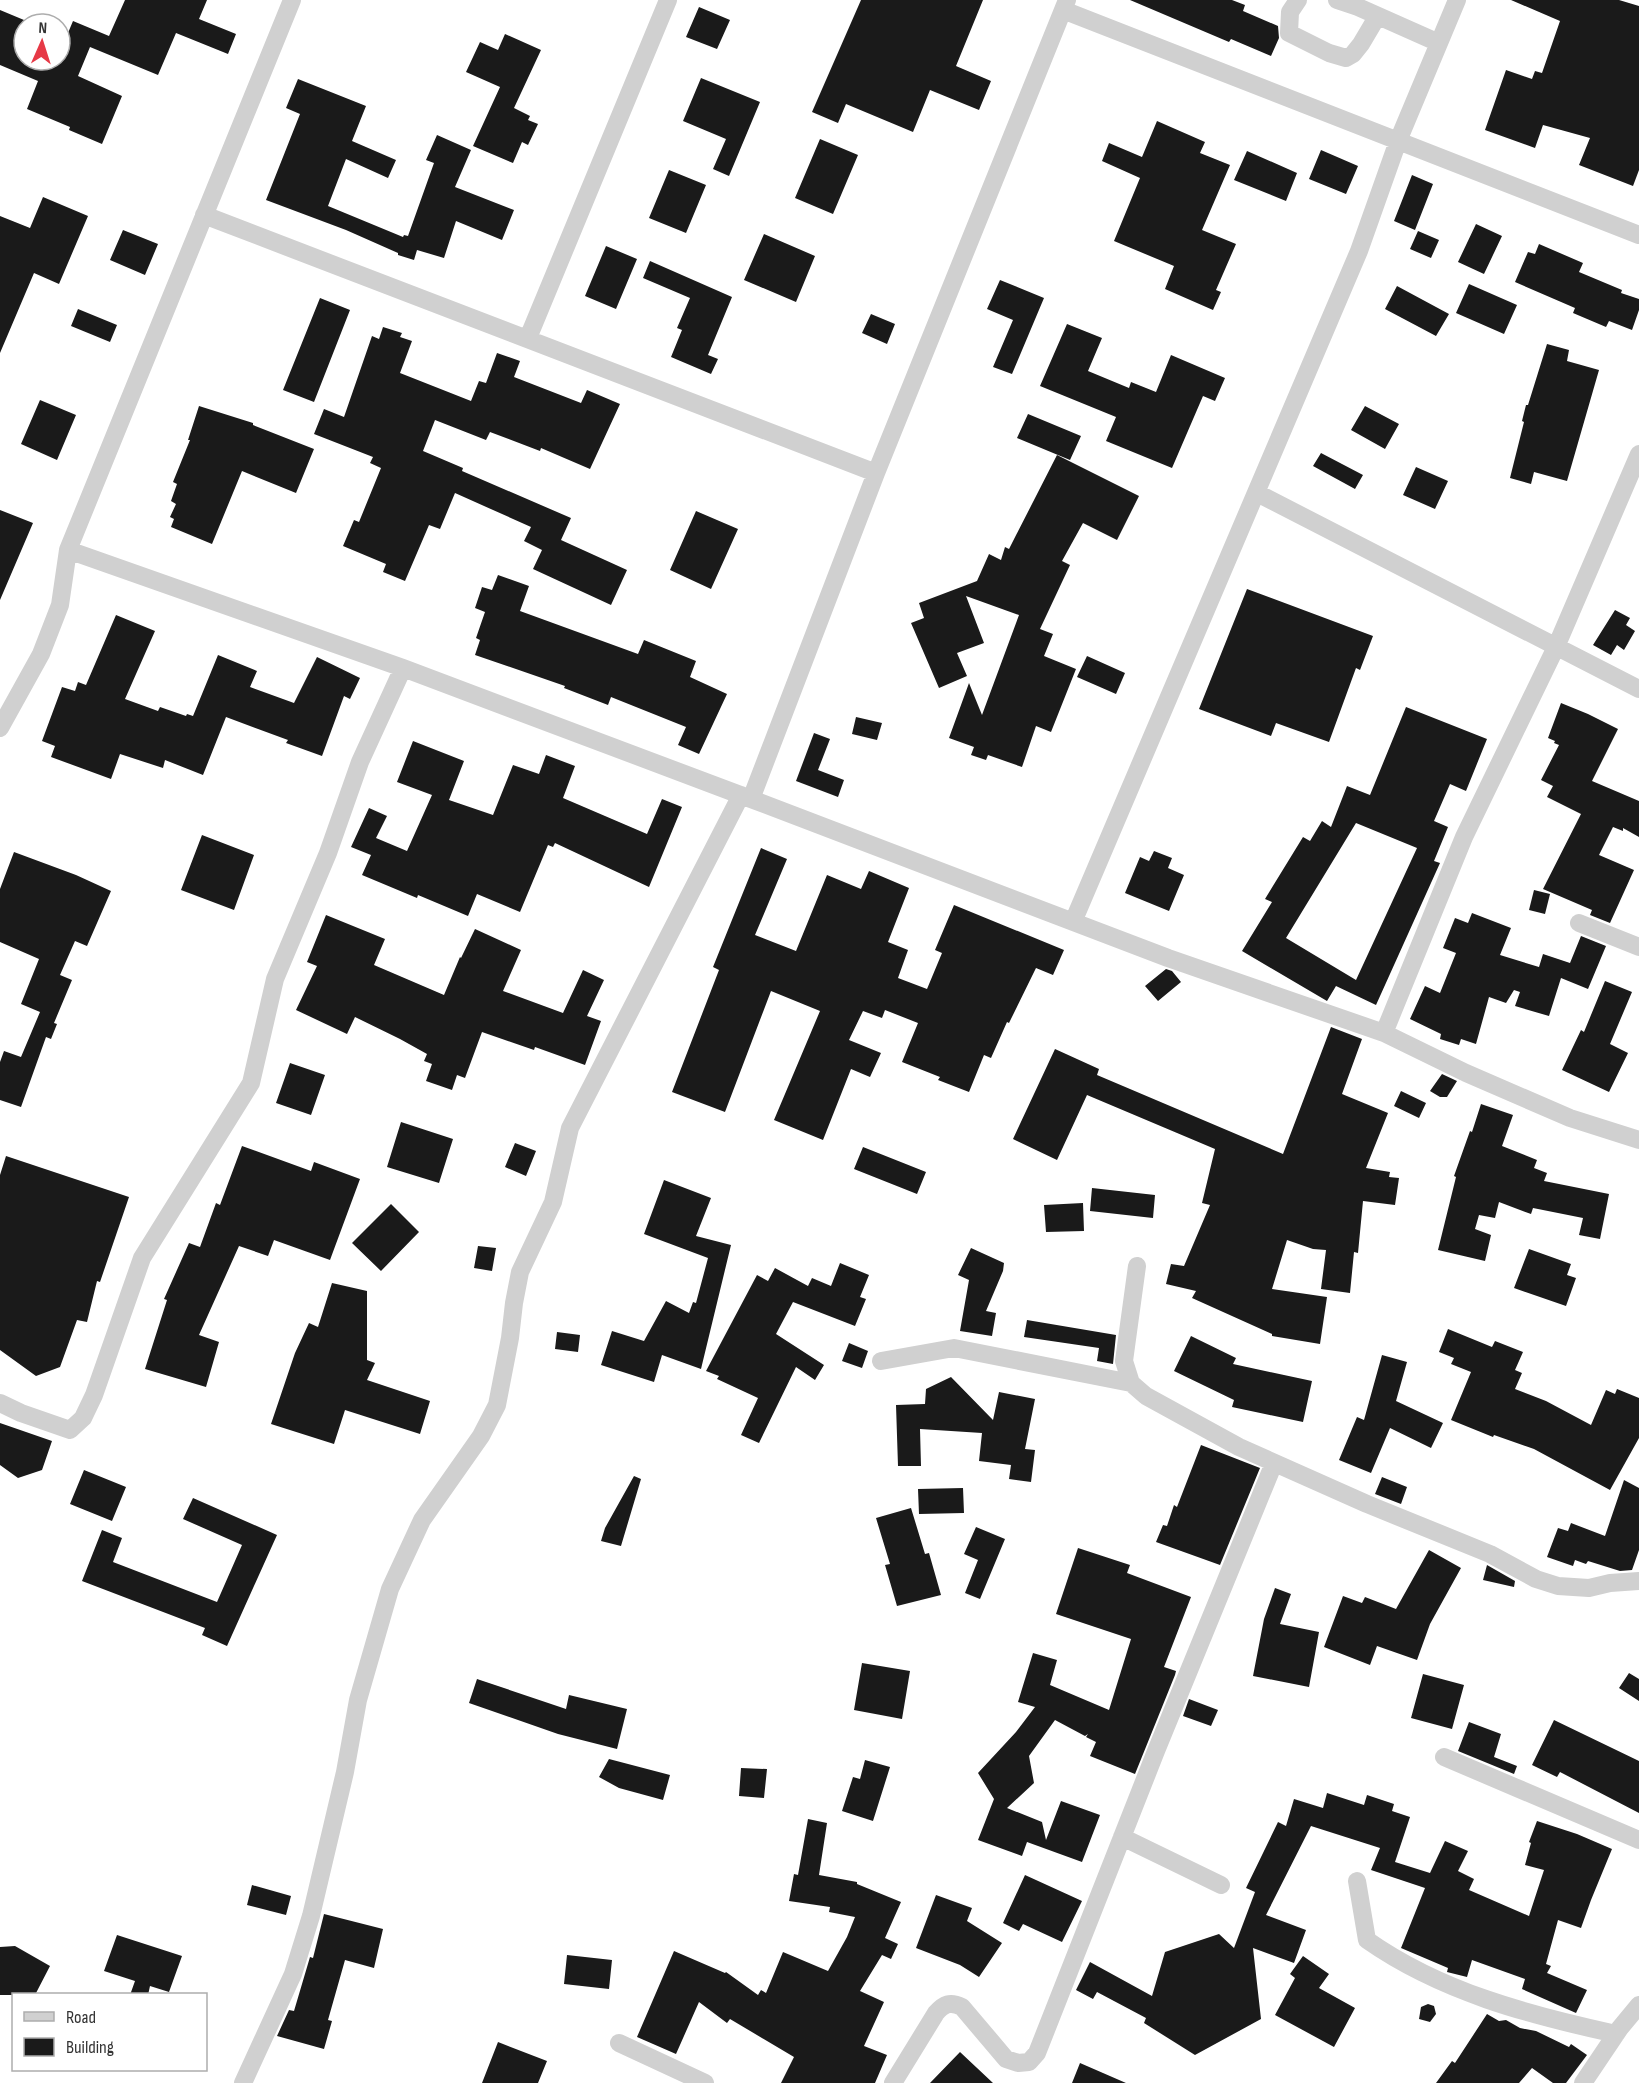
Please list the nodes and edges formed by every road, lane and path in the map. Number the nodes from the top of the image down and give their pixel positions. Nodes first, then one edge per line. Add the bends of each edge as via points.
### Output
1 (292, 0) edge
2 (668, 0) edge
3 (1298, 0) edge
4 (1337, 0) edge
5 (1457, 0) edge
6 (1065, 5) edge
7 (1377, 17) junction
8 (1439, 43) junction
9 (1398, 141) junction
10 (204, 215) junction
11 (1639, 235) edge
12 (528, 338) junction
13 (1639, 454) edge
14 (876, 473) junction
15 (1257, 493) junction
16 (68, 550) junction
17 (1556, 647) junction
18 (403, 668) junction
19 (1639, 688) edge
20 (0, 728) edge
21 (746, 797) junction
22 (1073, 922) junction
23 (1578, 923) dead end
24 (1639, 947) edge
25 (1384, 1033) junction
26 (1639, 1140) edge
27 (1137, 1266) dead end
28 (881, 1361) dead end
29 (1131, 1383) junction
30 (0, 1403) edge
31 (1274, 1463) junction
32 (1639, 1581) edge
33 (1444, 1757) dead end
34 (1122, 1837) junction
35 (1639, 1840) edge
36 (1357, 1881) dead end
37 (1221, 1885) dead end
38 (1639, 2005) edge
39 (1616, 2034) junction
40 (620, 2043) dead end
41 (1586, 2082) edge
42 (243, 2083) edge
43 (705, 2083) edge
44 (893, 2083) edge

1 - 10 street
2 - 12 street
3 - 7 street via 1290,12 1289,33 1346,58 1357,50
4 - 7 street
5 - 8 street
6 - 9 street
6 - 14 street
7 - 8 street
8 - 9 street
9 - 11 street
9 - 15 street via 1359,251
10 - 12 street
10 - 16 street
12 - 14 street
13 - 17 street
14 - 21 street
15 - 17 street
15 - 22 street
16 - 18 street
16 - 20 street via 60,605 41,654
17 - 19 street
17 - 25 street via 1464,837
18 - 21 street
18 - 30 street via 360,762 328,853 275,979 251,1083 142,1258 84,1418 70,1430
21 - 22 street
21 - 42 street via 570,1128 553,1202 520,1272 497,1405 481,1436 422,1520 390,1589 358,1700 311,1916 293,1974
22 - 25 street
23 - 24 street
25 - 26 street via 1570,1118
27 - 29 street via 1124,1361
28 - 29 street via 954,1348
29 - 31 street via 1146,1396
31 - 32 street via 1490,1554 1536,1579 1558,1586 1589,1588
31 - 34 street
33 - 35 street
34 - 37 street
34 - 44 street via 1037,2053 1029,2062 1006,2059 962,2007 949,2003 936,2013
36 - 39 street via 1367,1940 1394,1959 1441,1983 1545,2018
38 - 39 street
39 - 41 street
40 - 43 street

